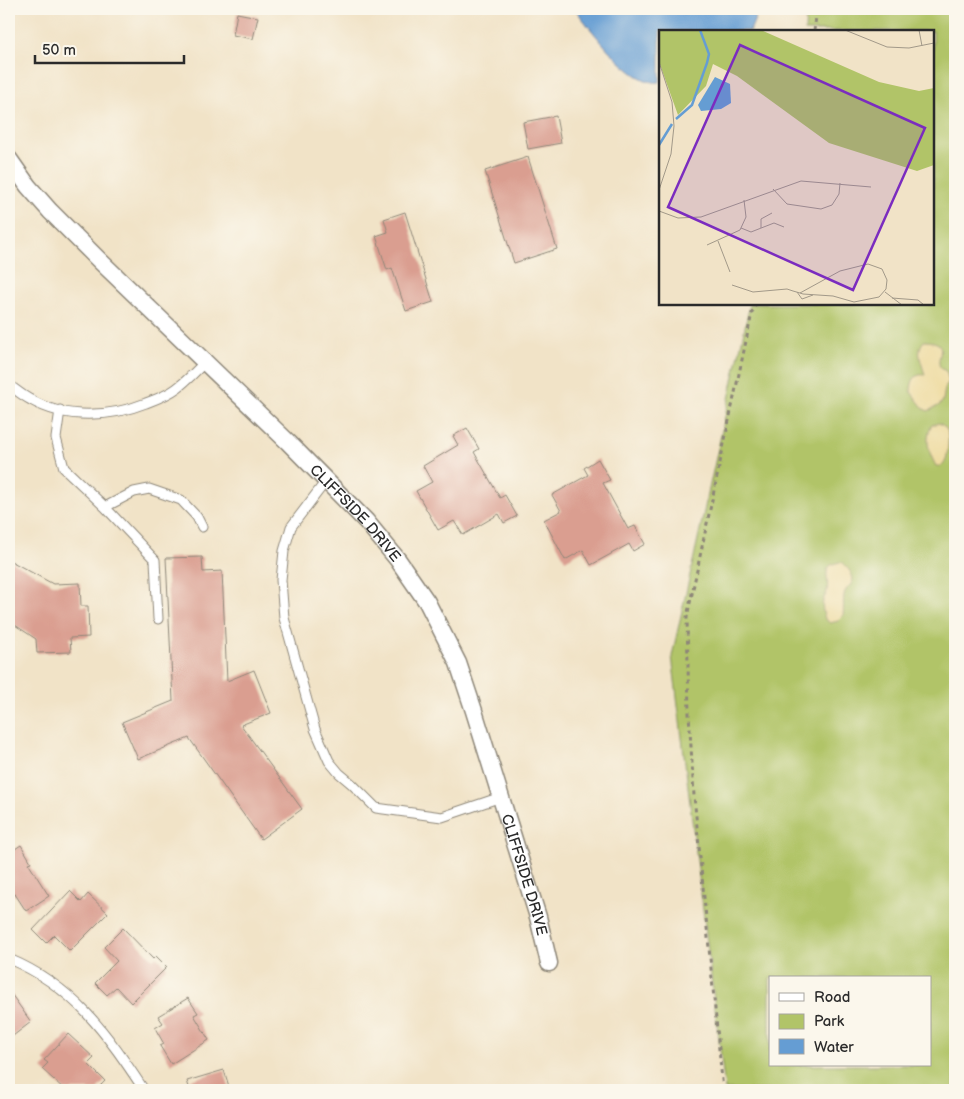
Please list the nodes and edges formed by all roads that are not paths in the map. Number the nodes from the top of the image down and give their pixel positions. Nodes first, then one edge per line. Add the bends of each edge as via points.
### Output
1 (9, 159) edge
2 (205, 362) junction
3 (9, 385) edge
4 (60, 410) junction
5 (326, 480) junction
6 (105, 507) junction
7 (202, 527) dead end
8 (158, 619) dead end
9 (501, 797) junction
10 (9, 959) edge
11 (549, 963) dead end
12 (144, 1090) edge

1 - 2 street, CLIFFSIDE DRIVE via 50,211
2 - 4 lane via 177,389 128,410 101,414
2 - 5 street, CLIFFSIDE DRIVE
3 - 4 lane via 32,400
4 - 6 lane via 56,438 64,468
5 - 9 street, CLIFFSIDE DRIVE via 382,540 427,602 458,663
5 - 9 lane via 291,527 281,580 284,618 315,729 329,761 376,808 442,817
6 - 7 lane via 134,492 149,489 181,500
6 - 8 lane via 155,560
9 - 11 street, CLIFFSIDE DRIVE
10 - 12 lane via 68,994 100,1027

